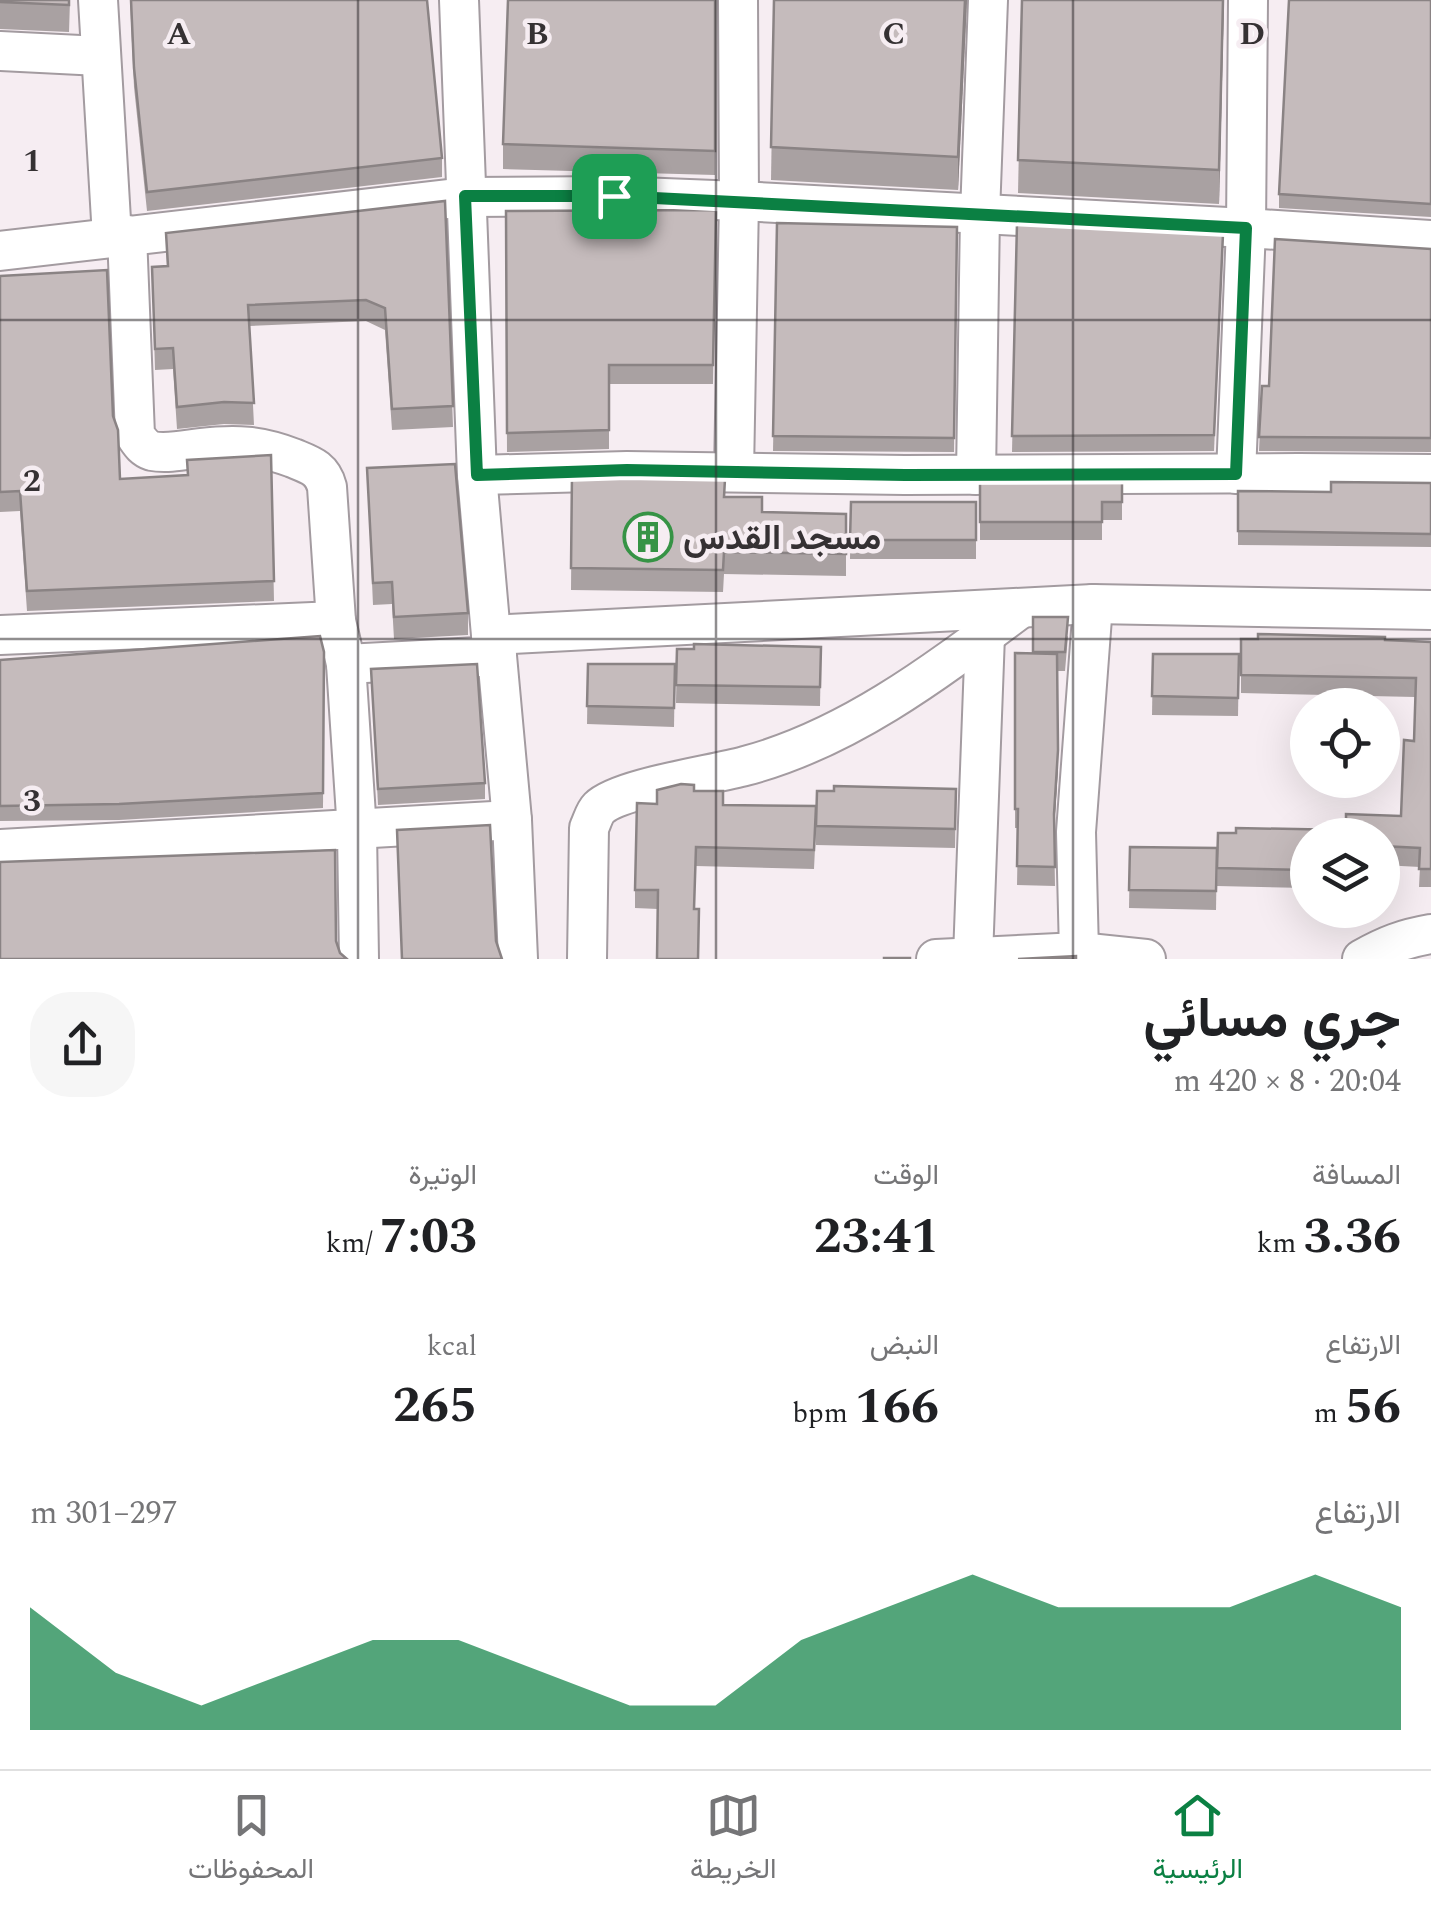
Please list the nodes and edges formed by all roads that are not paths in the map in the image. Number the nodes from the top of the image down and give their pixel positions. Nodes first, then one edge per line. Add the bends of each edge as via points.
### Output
1 (98, 0) edge
2 (459, 0) edge
3 (738, 0) edge
4 (988, 0) edge
5 (1248, 0) edge
6 (0, 51) edge
7 (100, 56) junction
8 (465, 196) junction
9 (739, 201) junction
10 (980, 214) junction
11 (1246, 228) junction
12 (120, 236) junction
13 (1431, 240) edge
14 (0, 250) edge
15 (734, 472) junction
16 (1236, 474) junction
17 (1431, 474) edge
18 (477, 475) junction
19 (976, 475) junction
20 (1093, 604) junction
21 (1021, 608) junction
22 (1431, 610) edge
23 (336, 621) junction
24 (0, 635) edge
25 (985, 635) junction
26 (494, 645) junction
27 (346, 664) junction
28 (512, 820) junction
29 (357, 830) junction
30 (0, 848) edge
31 (1431, 934) edge
32 (1079, 952) junction
33 (955, 958) edge
34 (359, 959) edge
35 (518, 959) edge
36 (587, 959) edge
37 (1146, 959) edge
38 (1362, 959) edge

1 - 7 street
2 - 8 street
3 - 9 street
4 - 10 street
5 - 11 street
6 - 7 street
7 - 12 street
8 - 9 street
8 - 12 street
8 - 18 street
9 - 10 street
9 - 15 street
10 - 11 street
10 - 19 street
11 - 13 street
11 - 16 street
12 - 14 street
12 - 23 street via 135,435 151,450 250,446 318,469 327,487
15 - 18 street
15 - 19 street
16 - 17 street
16 - 19 street
18 - 26 street
20 - 21 street
20 - 22 street
20 - 32 street via 1076,832
21 - 25 street
21 - 26 street
23 - 24 street
23 - 27 street
25 - 33 street
25 - 36 street via 804,747 637,791 596,810 589,828
26 - 27 street
26 - 28 street
27 - 29 street
28 - 29 street
28 - 35 street
29 - 30 street
29 - 34 street
31 - 38 street via 1382,946
32 - 33 street
32 - 37 street

